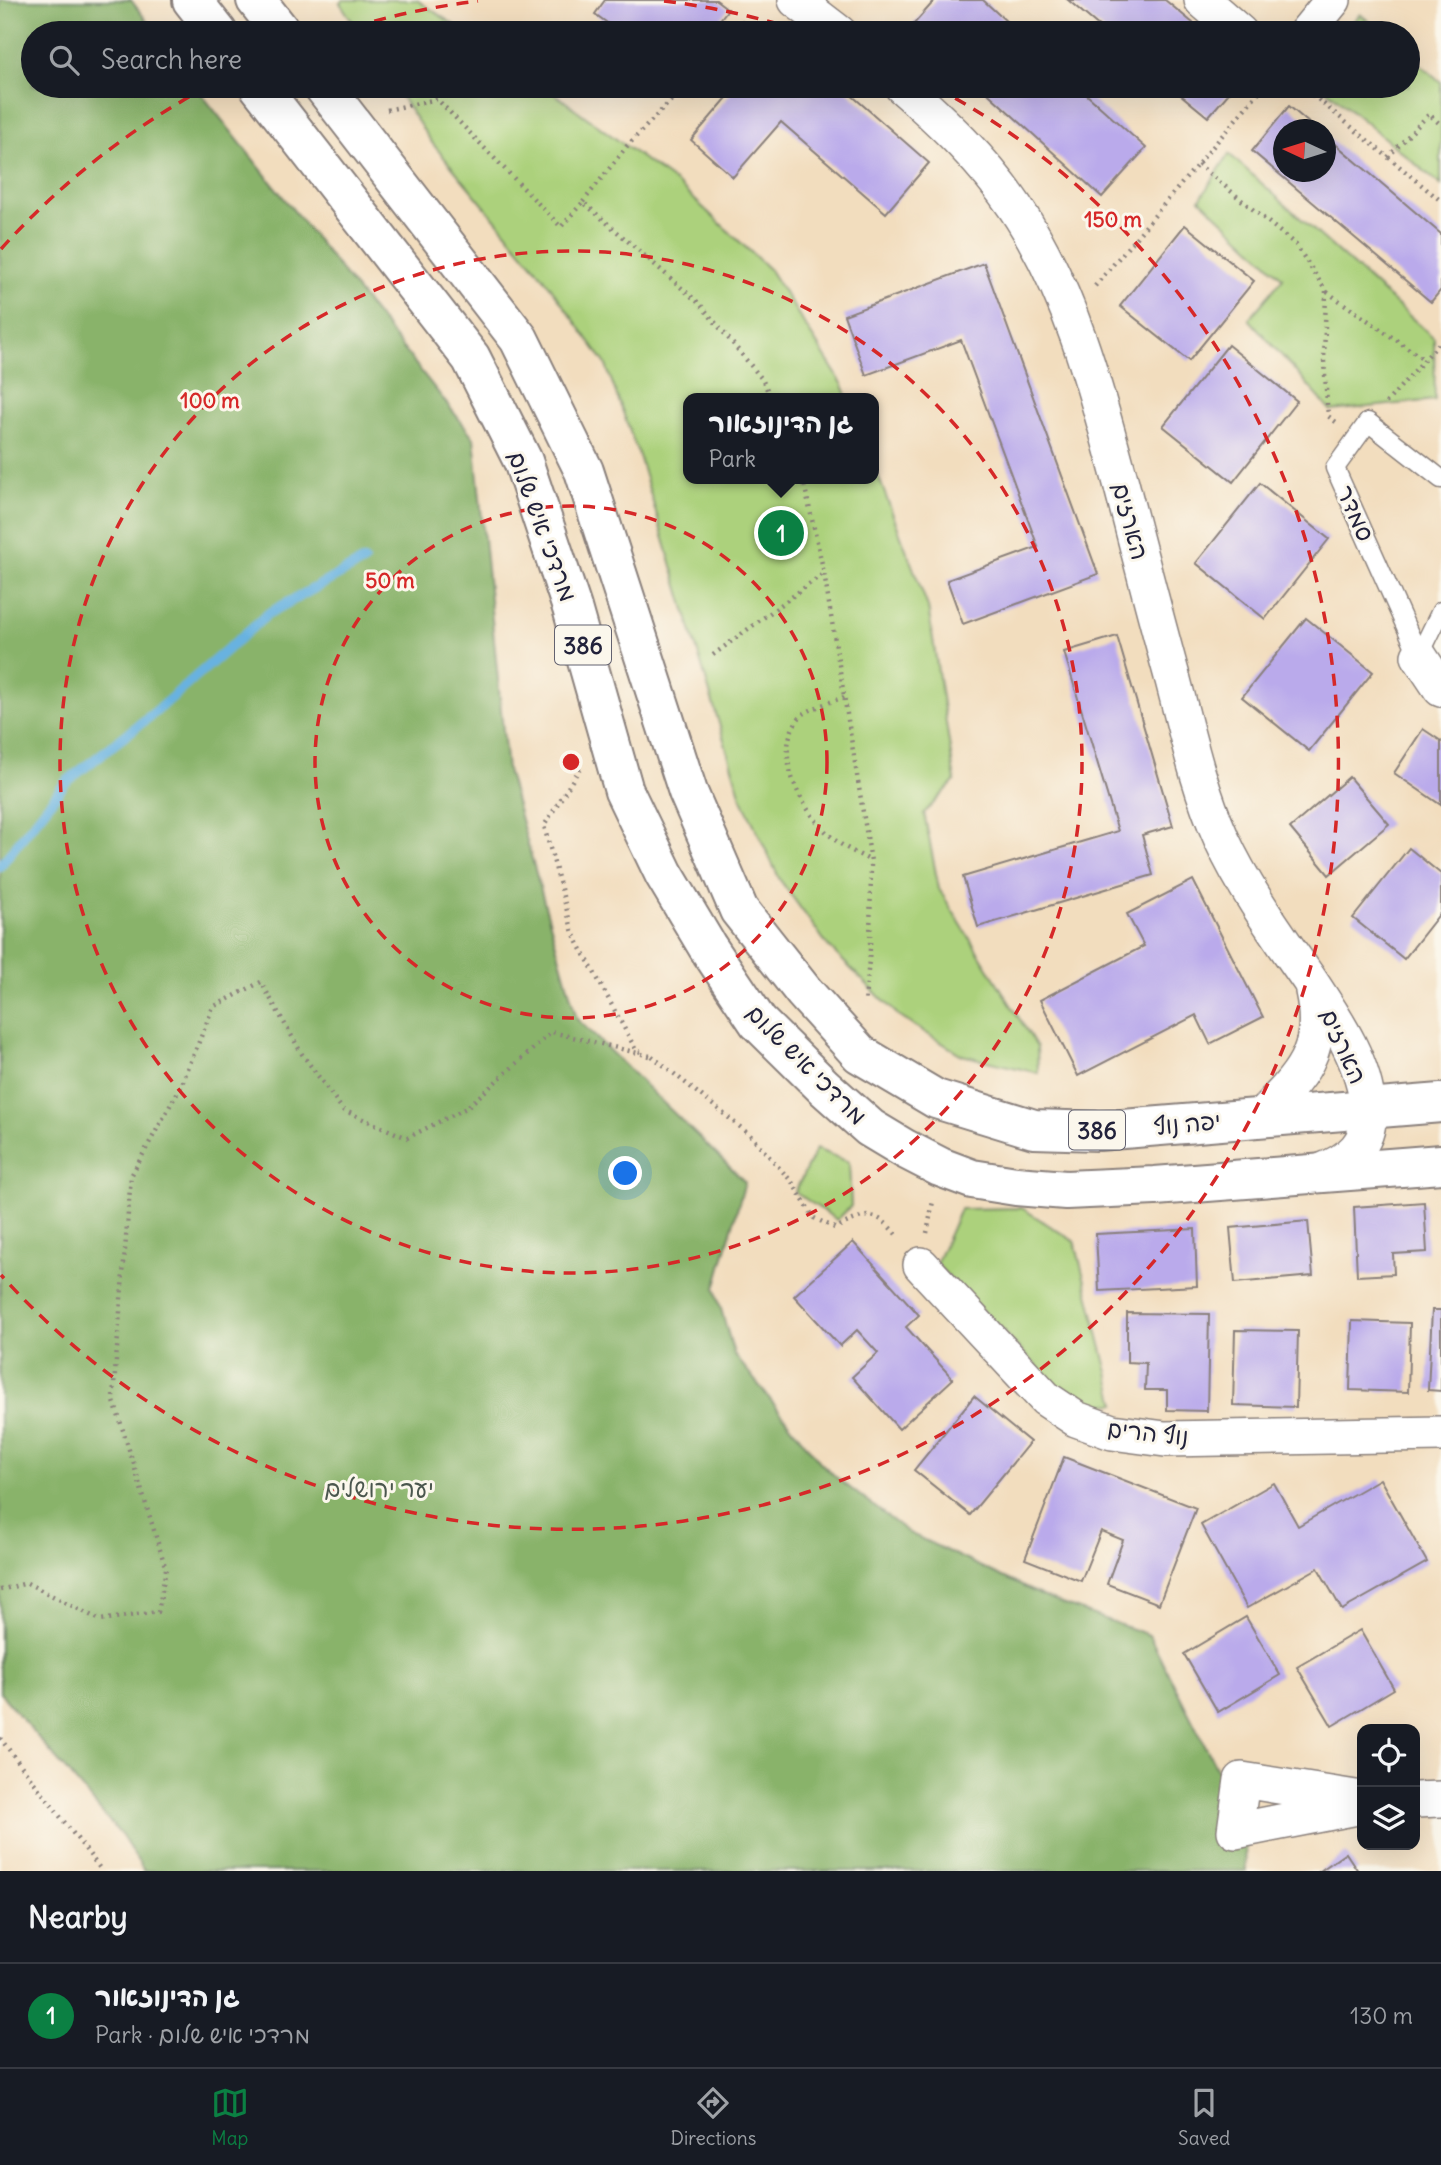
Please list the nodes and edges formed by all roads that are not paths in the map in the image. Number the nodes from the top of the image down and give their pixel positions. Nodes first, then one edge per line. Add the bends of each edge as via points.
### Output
1 (192, 0) edge
2 (256, 0) edge
3 (796, 0) edge
4 (1202, 0) edge
5 (1333, 0) edge
6 (209, 21) edge
7 (273, 21) edge
8 (823, 21) edge
9 (1226, 21) edge
10 (1316, 21) edge
11 (268, 98) edge
12 (332, 98) edge
13 (915, 98) edge
14 (1441, 479) edge
15 (1441, 611) edge
16 (1419, 656) junction
17 (1441, 689) edge
18 (1312, 984) junction
19 (936, 1099) joint
20 (1441, 1103) edge
21 (1368, 1109) junction
22 (1261, 1116) junction
23 (1441, 1164) edge
24 (1320, 1172) junction
25 (921, 1265) road end
26 (1441, 1434) edge
27 (1357, 1798) edge
28 (1441, 1798) edge
29 (1420, 1800) edge
30 (1357, 1807) edge

1 - 6 main road
2 - 7 main road
3 - 8 street
4 - 9 street
5 - 10 street
11 - 24 main road, מרדכי איש שלום / 386 via 471,358 523,461 572,608 624,791 664,874 758,1022 870,1128 940,1167 972,1179 1066,1190
12 - 19 main road, מרדכי איש שלום / 386 via 519,339 584,471 688,792 739,910 860,1054
13 - 18 street, הארזים via 970,151 1015,207 1070,316 1104,417 1209,808 1237,871
14 - 16 lane, סמדר via 1368,422 1335,468
15 - 16 lane
16 - 17 street, סמדר
18 - 21 street, הארזים via 1353,1054
18 - 22 street, הארזים via 1318,1024 1314,1048 1284,1093
19 - 22 main road, יפה נוף / 386 via 1034,1129 1099,1130
20 - 21 main road, יפה נוף / 386
21 - 22 main road, יפה נוף / 386
21 - 24 street, הארזים via 1365,1138 1341,1163
23 - 24 main road, 386
25 - 26 street, נוף הרים via 1046,1399 1076,1419 1112,1432 1165,1439
27 - 30 street via 1242,1780 1235,1830
28 - 29 street

